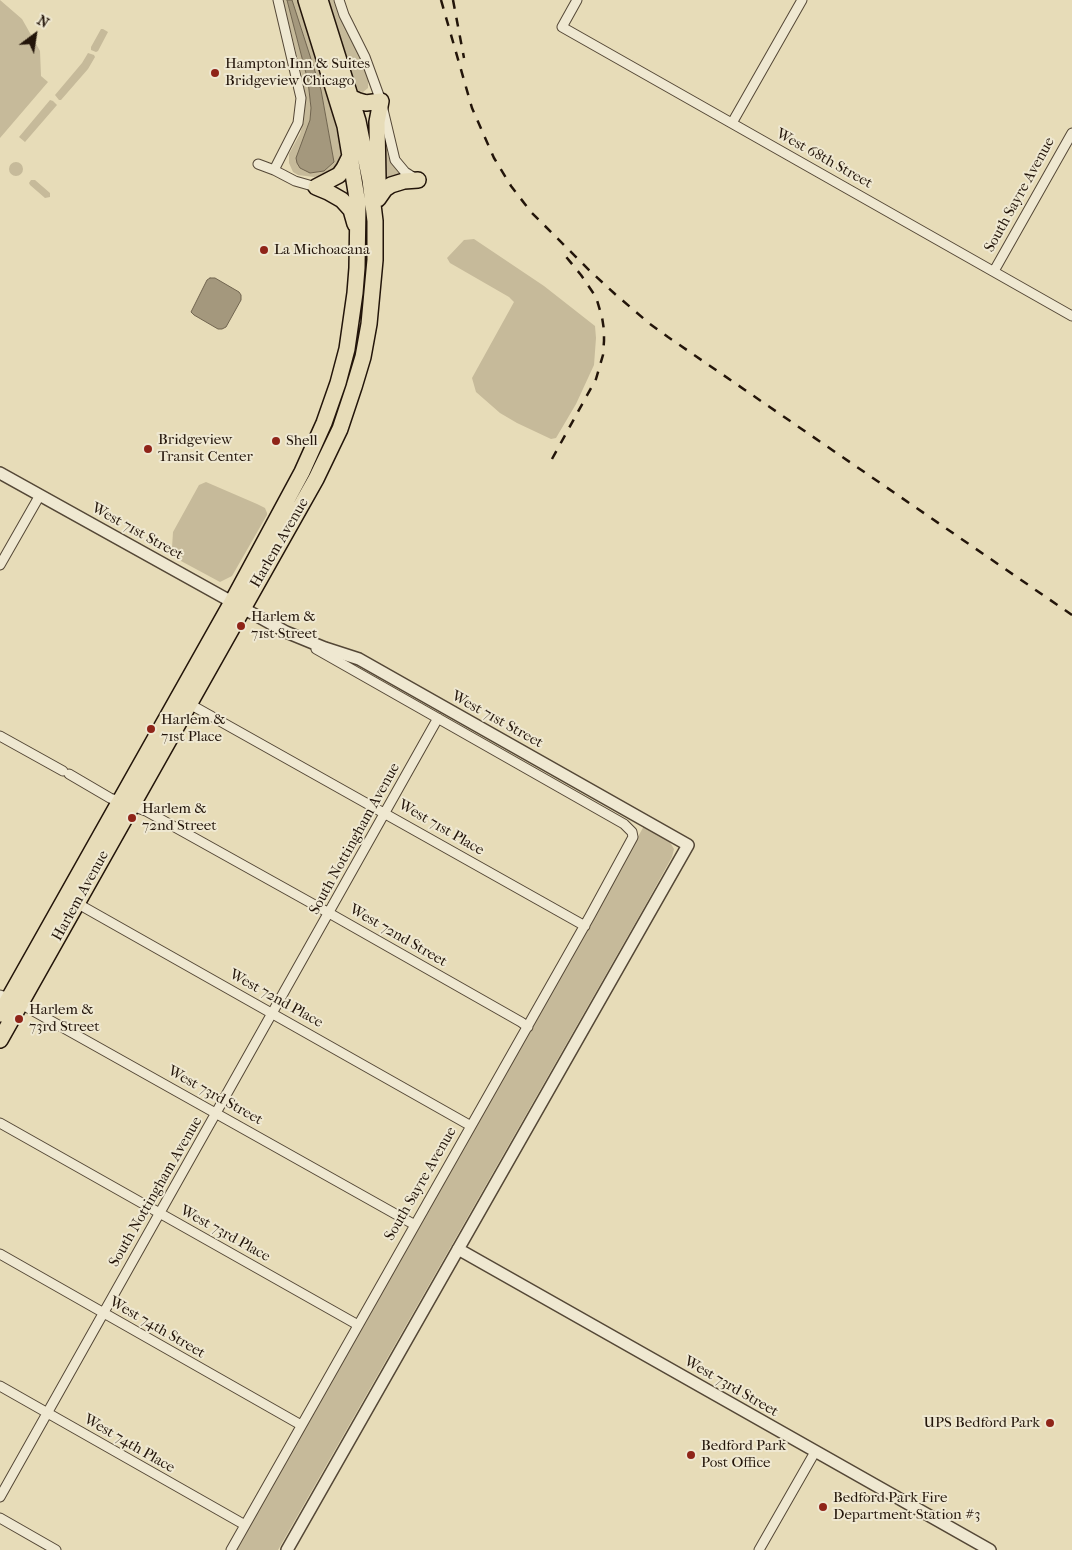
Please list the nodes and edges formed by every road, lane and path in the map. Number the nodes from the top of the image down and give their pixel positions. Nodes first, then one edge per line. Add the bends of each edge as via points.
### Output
1 (278, 0) edge
2 (306, 0) edge
3 (320, 0) edge
4 (338, 0) edge
5 (577, 0) edge
6 (802, 0) edge
7 (350, 96) junction
8 (382, 101) junction
9 (732, 124) junction
10 (1072, 133) edge
11 (351, 154) junction
12 (258, 164) dead end
13 (274, 170) junction
14 (418, 180) joint
15 (316, 187) junction
16 (378, 199) junction
17 (375, 221) junction
18 (358, 235) junction
19 (994, 271) junction
20 (1072, 316) edge
21 (0, 473) edge
22 (40, 495) junction
23 (0, 565) edge
24 (237, 605) junction
25 (286, 632) junction
26 (183, 701) junction
27 (438, 718) junction
28 (0, 736) edge
29 (126, 803) junction
30 (385, 813) junction
31 (632, 832) joint
32 (71, 900) junction
33 (329, 913) junction
34 (585, 926) junction
35 (10, 999) edge
36 (272, 1012) junction
37 (0, 1014) edge
38 (528, 1027) junction
39 (0, 1040) edge
40 (216, 1114) junction
41 (0, 1123) edge
42 (471, 1126) junction
43 (160, 1214) junction
44 (415, 1225) junction
45 (458, 1249) junction
46 (0, 1254) edge
47 (104, 1313) junction
48 (358, 1325) junction
49 (0, 1386) edge
50 (47, 1413) junction
51 (301, 1425) junction
52 (815, 1452) junction
53 (0, 1497) edge
54 (0, 1518) edge
55 (245, 1525) junction
56 (56, 1550) edge
57 (231, 1550) edge
58 (287, 1550) edge
59 (759, 1550) edge
60 (990, 1550) edge

1 - 13 street via 301,98 298,123
2 - 11 main road, Harlem Avenue
3 - 7 main road, Harlem Avenue
4 - 8 street
5 - 9 street, West 68th Street via 562,27
6 - 9 street
7 - 8 main road via 359,102
7 - 17 main road, Harlem Avenue via 365,152
8 - 14 street via 395,160
8 - 16 main road via 376,122
9 - 19 street, West 68th Street
10 - 19 street, South Sayre Avenue
11 - 15 main road via 339,175
11 - 18 main road, Harlem Avenue via 358,204
12 - 13 street
13 - 15 street
14 - 16 main road via 392,185
15 - 18 main road via 346,204
16 - 17 main road
17 - 24 main road, Harlem Avenue via 369,324 347,409 316,480
18 - 24 main road, Harlem Avenue via 358,268 351,325 331,404 302,472
19 - 20 street, West 68th Street
21 - 22 street, West 71st Street
22 - 23 street
22 - 24 street, West 71st Street
24 - 25 street, West 71st Street
24 - 26 main road, Harlem Avenue
25 - 27 street, West 71st Street
25 - 45 street, West 71st Street via 359,659 688,845
26 - 29 main road, Harlem Avenue
26 - 30 street, West 71st Place
27 - 30 street, South Nottingham Avenue
27 - 31 street, West 71st Street via 624,824
28 - 29 street, West 72nd Street via 110,798
29 - 32 main road, Harlem Avenue
29 - 33 street, West 72nd Street
30 - 33 street, South Nottingham Avenue
30 - 34 street, West 71st Place
31 - 34 street, South Sayre Avenue via 632,842
32 - 35 main road, Harlem Avenue
32 - 36 street, West 72nd Place
33 - 36 street, South Nottingham Avenue
33 - 38 street, West 72nd Street
34 - 38 street, South Sayre Avenue
35 - 37 main road, Harlem Avenue
35 - 39 main road, Harlem Avenue
35 - 40 street, West 73rd Street
36 - 40 street, South Nottingham Avenue
36 - 42 street, West 72nd Place
38 - 42 street, South Sayre Avenue
40 - 43 street, South Nottingham Avenue
40 - 44 street, West 73rd Street
41 - 43 street, West 73rd Place
42 - 44 street, South Sayre Avenue
43 - 47 street, South Nottingham Avenue
43 - 48 street, West 73rd Place
44 - 48 street, South Sayre Avenue
45 - 52 street, West 73rd Street
45 - 58 street
46 - 47 street, West 74th Street
47 - 50 street, South Nottingham Avenue
47 - 51 street, West 74th Street
48 - 51 street, South Sayre Avenue
49 - 50 street, West 74th Place
50 - 53 street, South Nottingham Avenue
50 - 55 street, West 74th Place
51 - 55 street, South Sayre Avenue
52 - 59 street
52 - 60 street, West 73rd Street
54 - 56 street
55 - 57 street, South Sayre Avenue

